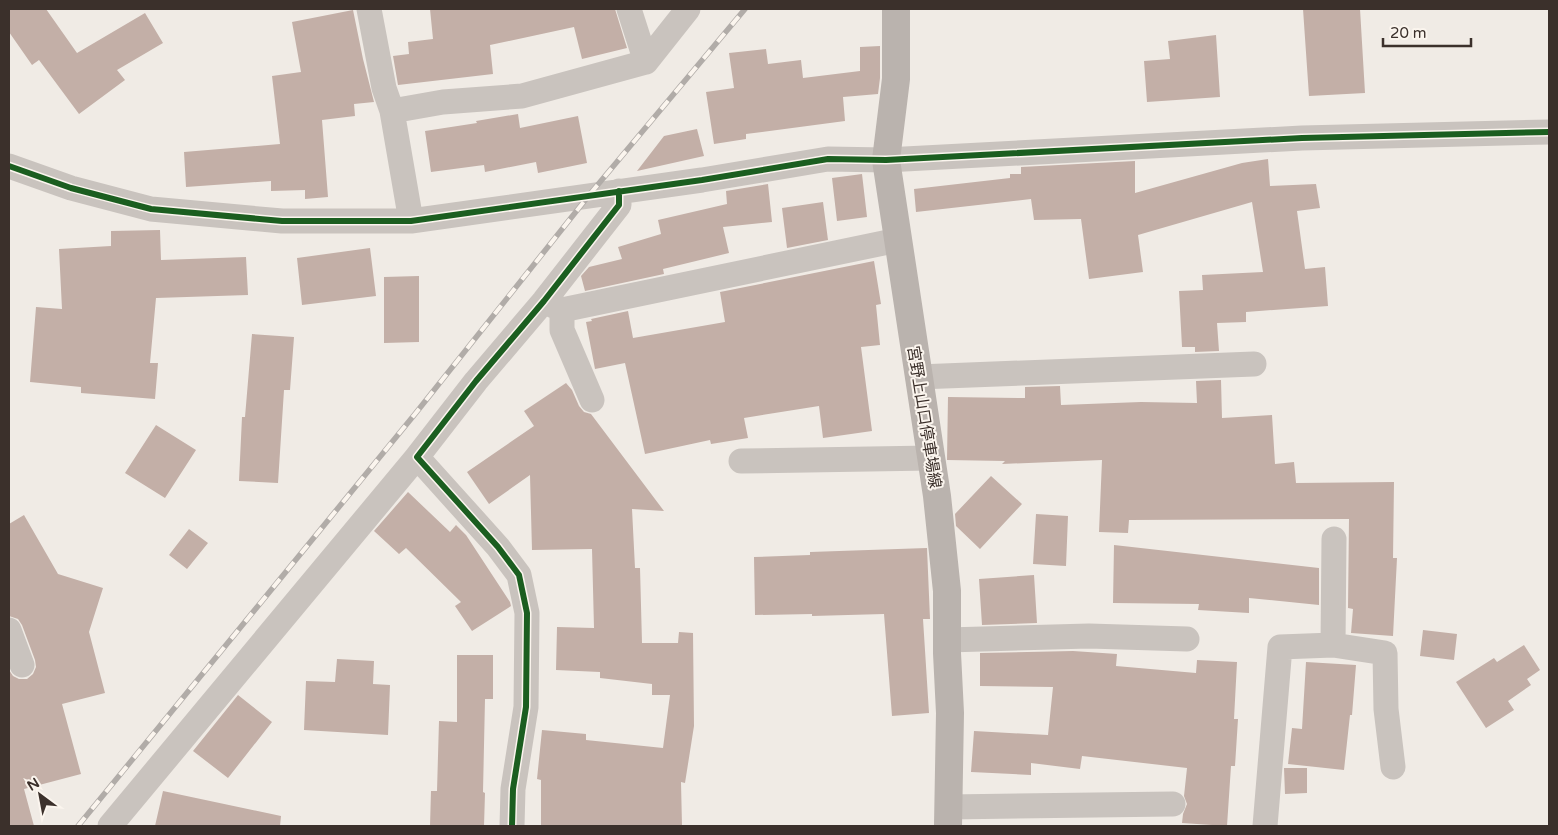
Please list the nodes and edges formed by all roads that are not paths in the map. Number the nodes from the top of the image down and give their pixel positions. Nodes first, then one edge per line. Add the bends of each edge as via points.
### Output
1 (369, 9) edge
2 (629, 9) edge
3 (688, 9) edge
4 (896, 9) edge
5 (646, 62) junction
6 (392, 111) junction
7 (1549, 132) edge
8 (886, 160) junction
9 (9, 166) edge
10 (620, 191) junction
11 (411, 221) junction
12 (898, 240) junction
13 (553, 306) junction
14 (1254, 364) dead end
15 (918, 377) junction
16 (592, 400) dead end
17 (417, 458) junction
18 (931, 458) junction
19 (741, 461) dead end
20 (1334, 540) dead end
21 (9, 630) edge
22 (1187, 639) dead end
23 (947, 640) junction
24 (1333, 645) junction
25 (22, 666) dead end
26 (1394, 767) dead end
27 (1173, 804) dead end
28 (948, 816) edge
29 (110, 826) edge
30 (512, 826) edge
31 (1265, 826) edge

1 - 6 street via 384,88
2 - 5 street
3 - 5 street
4 - 8 main road, 宮野上山口停車場線 via 896,79
5 - 6 street via 522,96 443,102
6 - 11 street
7 - 8 street via 1302,138
8 - 10 street via 828,159
8 - 12 main road, 宮野上山口停車場線
9 - 11 street via 71,188 151,208 282,221
10 - 11 street
10 - 13 street via 619,205
12 - 13 street
12 - 15 main road, 宮野上山口停車場線
13 - 16 street
13 - 17 street via 476,381
14 - 15 street
15 - 18 main road, 宮野上山口停車場線
17 - 29 street
17 - 30 street via 520,575 527,613 526,707 513,789
18 - 19 street
18 - 23 main road, 宮野上山口停車場線 via 947,591
20 - 24 street
21 - 25 street
22 - 23 street via 1089,636
23 - 28 main road, 宮野上山口停車場線 via 950,713
24 - 26 street via 1385,653 1386,709
24 - 31 street via 1280,647
27 - 28 street

